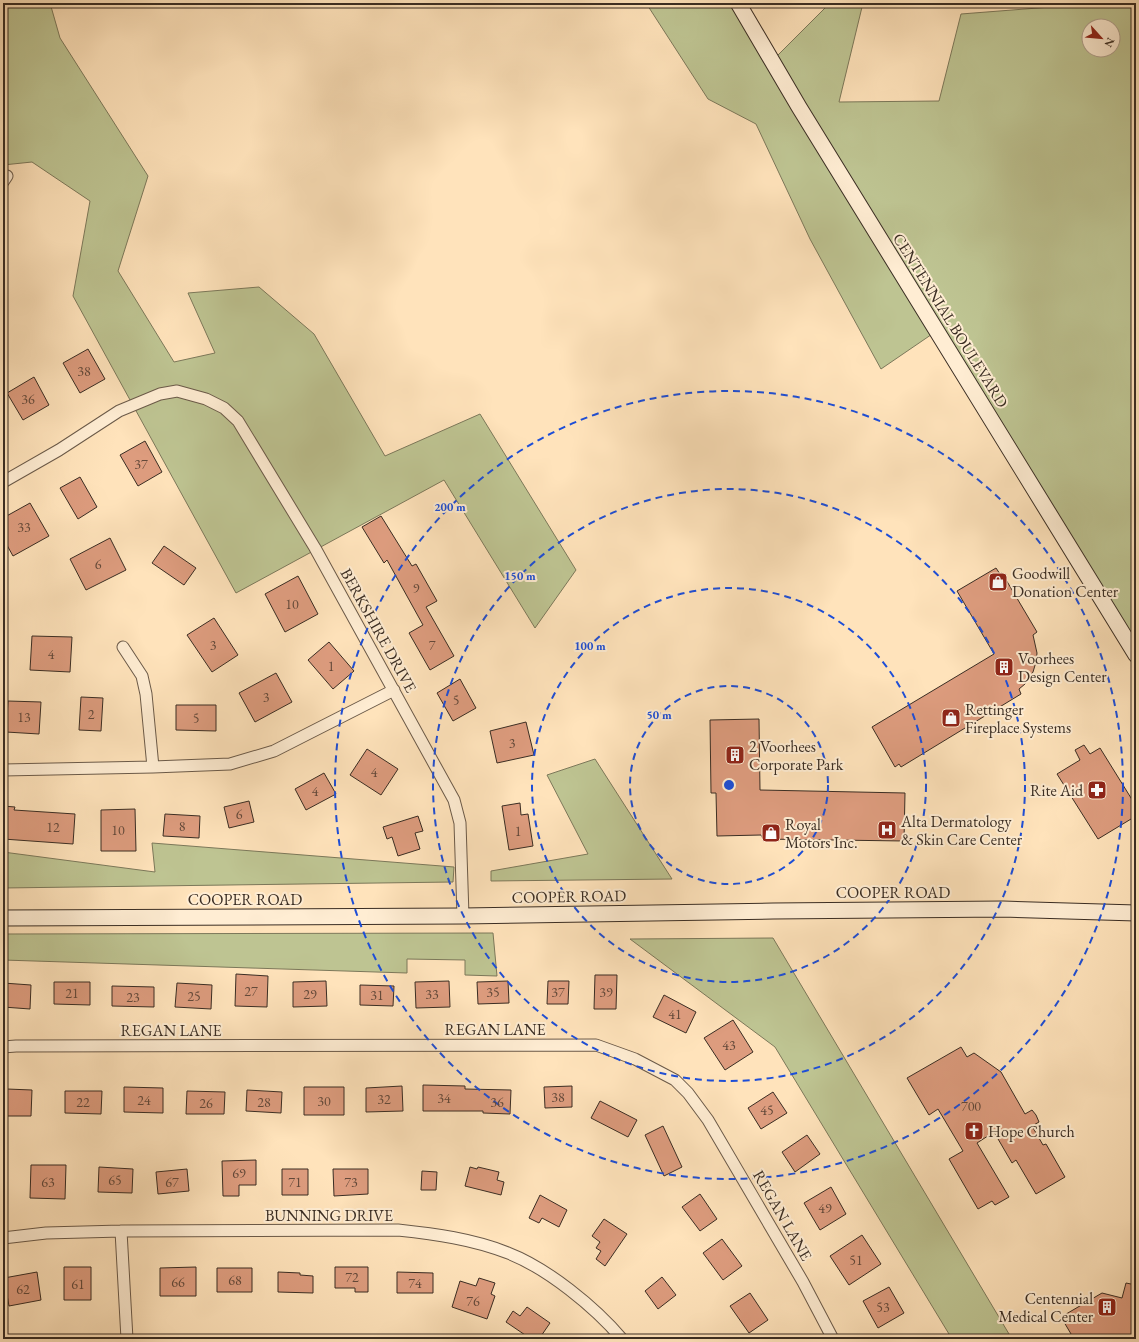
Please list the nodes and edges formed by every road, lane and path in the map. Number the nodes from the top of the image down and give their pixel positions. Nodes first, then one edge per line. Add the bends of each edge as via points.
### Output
1 (738, 3) edge
2 (3, 482) edge
3 (123, 647) dead end
4 (1136, 655) edge
5 (394, 690) junction
6 (153, 767) junction
7 (3, 770) edge
8 (1136, 913) edge
9 (463, 916) junction
10 (3, 918) edge
11 (3, 1047) edge
12 (121, 1232) junction
13 (3, 1238) edge
14 (127, 1339) edge
15 (622, 1339) edge
16 (833, 1339) edge

1 - 4 street, CENTENNIAL BOULEVARD via 799,107
2 - 5 street, BERKSHIRE DRIVE via 119,411 160,394 177,391 206,399 224,408 238,421 315,548
3 - 6 street via 142,676
5 - 6 street via 274,751 230,764
5 - 9 street, BERKSHIRE DRIVE via 454,800 460,823
6 - 7 street
8 - 9 street, COOPER ROAD via 1003,909
9 - 10 street, COOPER ROAD
11 - 16 street, REGAN LANE via 596,1045 635,1058 674,1080 688,1093 708,1120
12 - 13 street, BUNNING DRIVE via 46,1233
12 - 14 street
12 - 15 street, BUNNING DRIVE via 398,1230 442,1235 488,1246 531,1264 580,1297

